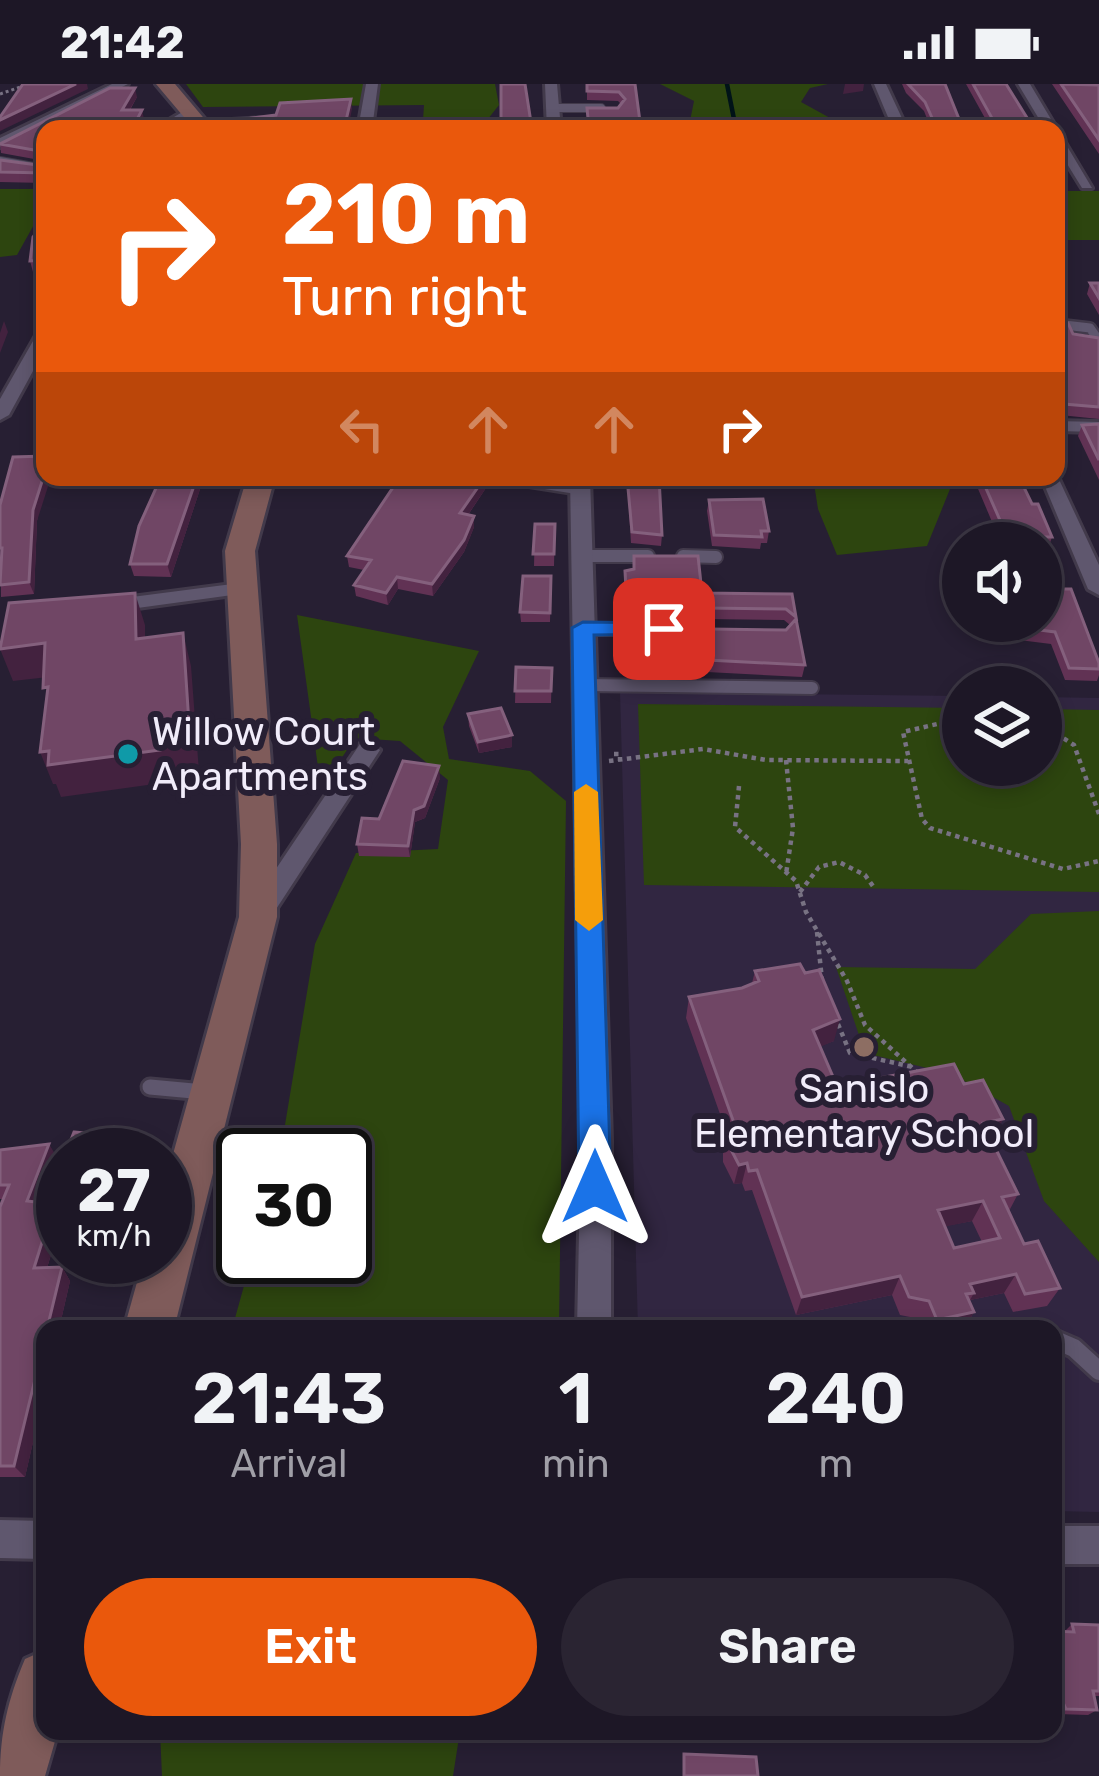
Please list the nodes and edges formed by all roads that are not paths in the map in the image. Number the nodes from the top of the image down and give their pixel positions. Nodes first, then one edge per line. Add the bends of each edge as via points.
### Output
1 (122, 84) edge
2 (165, 84) edge
3 (372, 84) edge
4 (551, 84) edge
5 (880, 84) edge
6 (1024, 84) edge
7 (552, 108) junction
8 (616, 109) edge
9 (274, 117) edge
10 (48, 120) edge
11 (195, 120) edge
12 (228, 120) edge
13 (366, 120) edge
14 (553, 120) edge
15 (896, 120) edge
16 (1046, 120) edge
17 (36, 126) edge
18 (0, 143) edge
19 (1065, 147) edge
20 (0, 161) edge
21 (36, 167) edge
22 (1093, 185) edge
23 (1095, 317) dead end
24 (1065, 320) edge
25 (1065, 323) edge
26 (1099, 340) edge
27 (36, 350) edge
28 (0, 415) edge
29 (1065, 426) edge
30 (1099, 427) edge
31 (258, 486) edge
32 (580, 486) edge
33 (1055, 486) edge
34 (581, 556) junction
35 (716, 556) dead end
36 (1099, 589) edge
37 (240, 590) junction
38 (68, 611) edge
39 (583, 628) junction
40 (672, 630) edge
41 (584, 686) junction
42 (812, 688) dead end
43 (368, 750) dead end
44 (258, 916) junction
45 (150, 1087) dead end
46 (213, 1093) junction
47 (151, 1320) edge
48 (593, 1320) edge
49 (1062, 1343) edge
50 (1099, 1371) edge
51 (0, 1539) edge
52 (36, 1540) edge
53 (1062, 1544) edge
54 (1099, 1545) edge
55 (36, 1708) edge
56 (15, 1776) edge

1 - 10 street
2 - 11 main road
3 - 13 street
4 - 7 street
5 - 15 street
6 - 16 street
7 - 8 lane
7 - 14 street
9 - 12 lane
17 - 18 street
19 - 22 street
20 - 21 lane
23 - 24 lane
25 - 26 lane via 1090,328
27 - 28 street
29 - 30 street
31 - 37 main road via 240,551
32 - 34 street
33 - 36 street
34 - 35 lane
34 - 39 street
37 - 38 street
37 - 44 main road
39 - 40 lane
39 - 41 street
41 - 42 lane
41 - 48 street
43 - 44 street
44 - 46 main road
45 - 46 lane
46 - 47 main road
49 - 50 lane
51 - 52 street
53 - 54 street
55 - 56 main road

